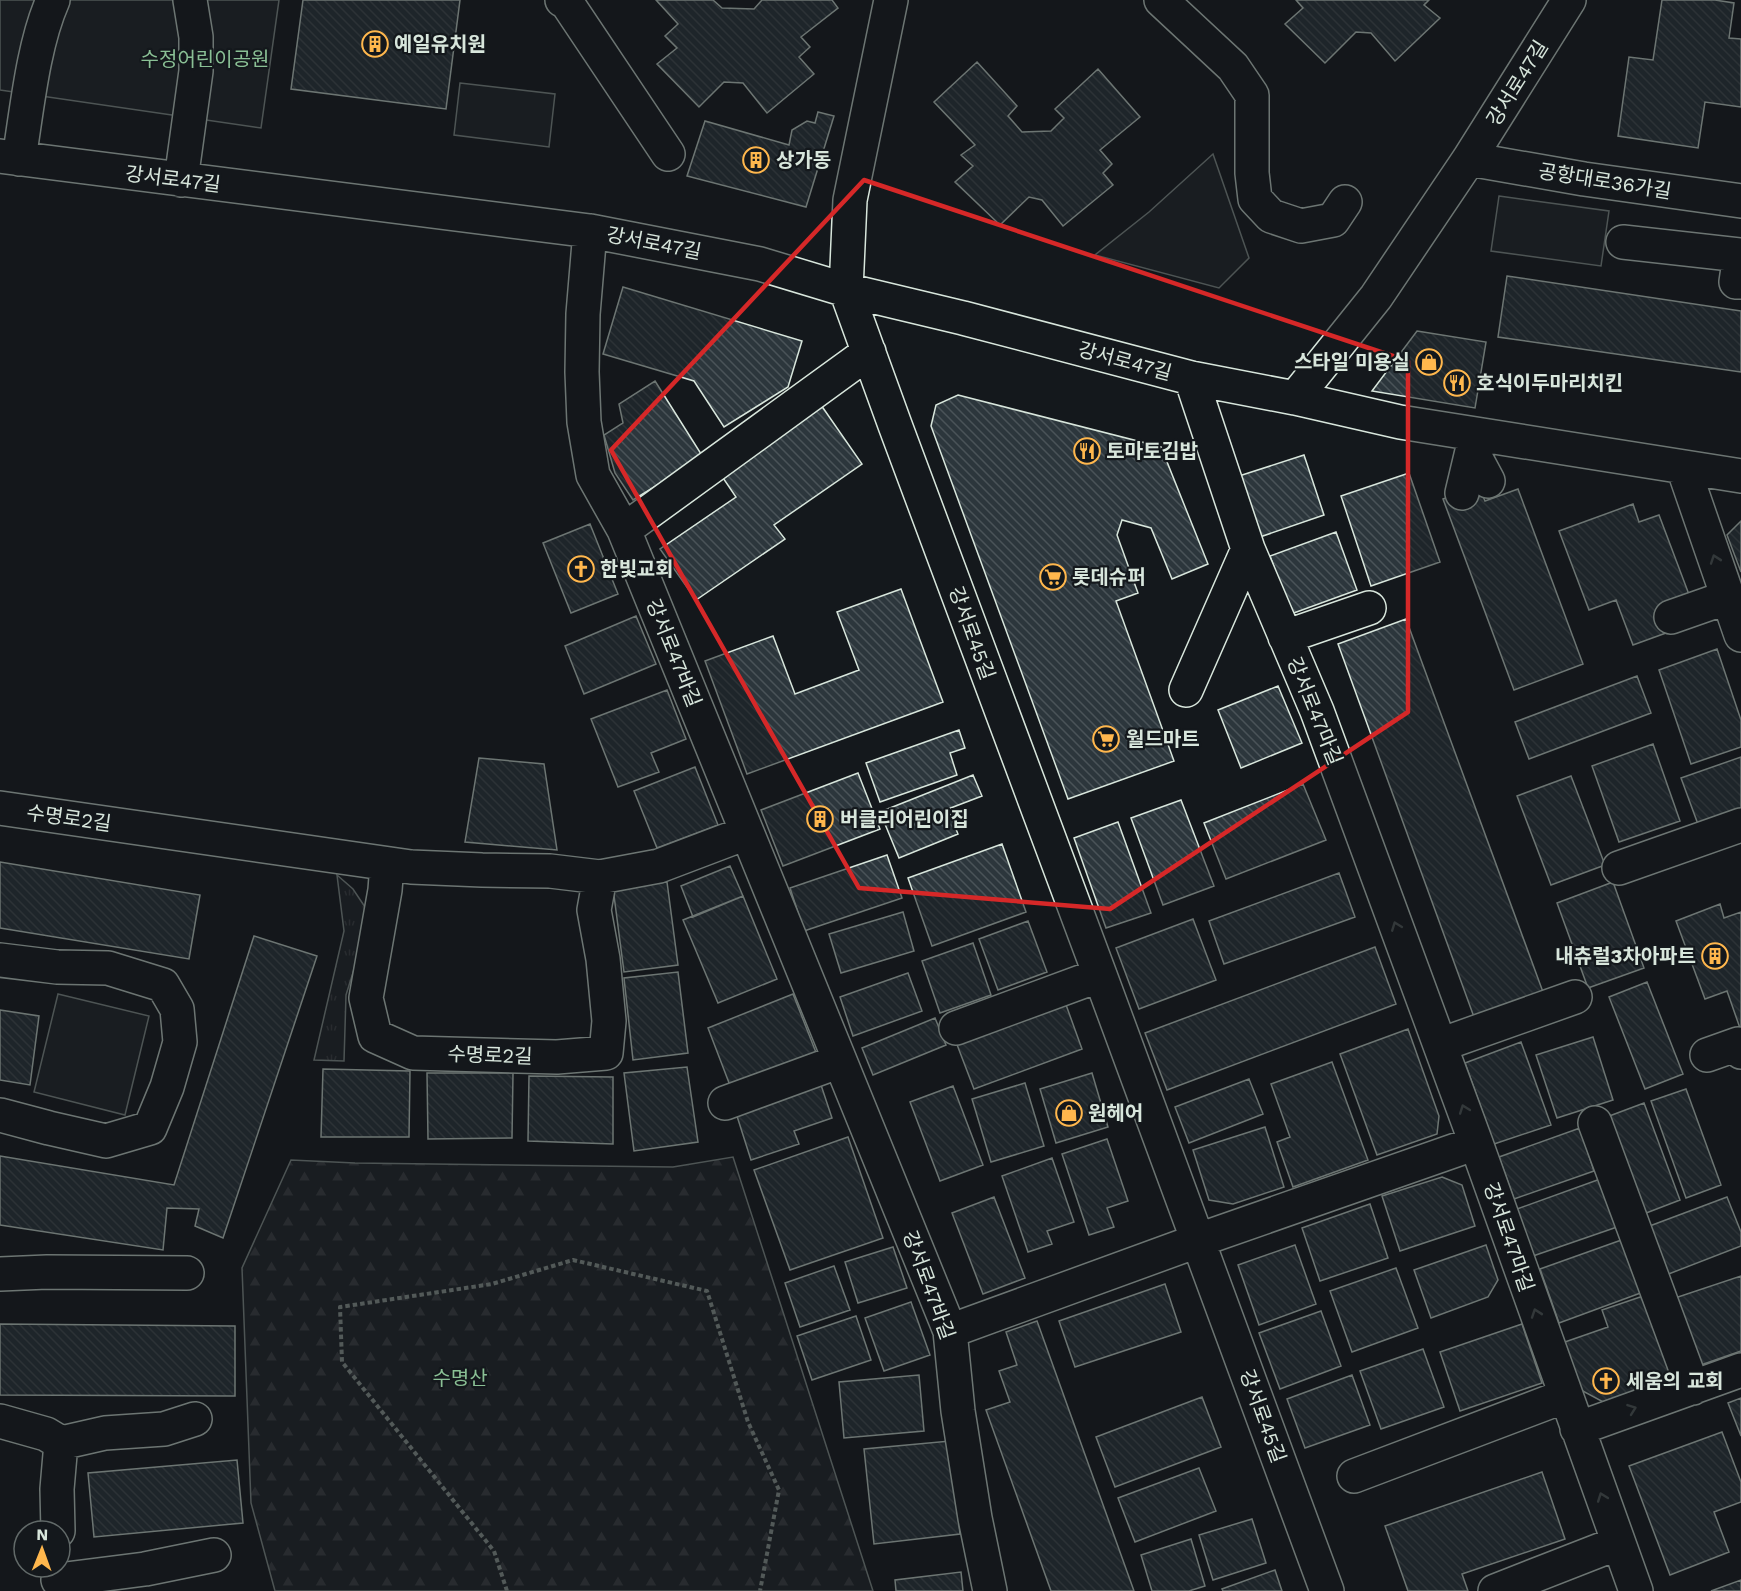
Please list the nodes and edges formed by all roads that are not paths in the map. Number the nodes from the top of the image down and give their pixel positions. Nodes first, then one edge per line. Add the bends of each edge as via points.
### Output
1 (53, 0) edge
2 (190, 0) edge
3 (564, 0) edge
4 (891, 0) edge
5 (1161, 0) edge
6 (1569, 0) edge
7 (668, 154) dead end
8 (9, 157) edge
9 (1469, 159) junction
10 (181, 180) junction
11 (1741, 201) edge
12 (1345, 202) dead end
13 (590, 231) junction
14 (1623, 242) dead end
15 (1741, 282) edge
16 (846, 290) junction
17 (869, 352) junction
18 (1191, 378) junction
19 (1295, 398) junction
20 (1474, 442) junction
21 (1683, 467) junction
22 (1741, 476) edge
23 (1475, 487) dead end
24 (624, 530) junction
25 (1248, 549) junction
26 (1728, 597) junction
27 (1369, 608) dead end
28 (1671, 616) dead end
29 (1741, 634) edge
30 (1285, 637) junction
31 (1186, 690) dead end
32 (0, 808) edge
33 (1741, 825) edge
34 (747, 833) junction
35 (387, 864) junction
36 (1619, 868) dead end
37 (600, 877) junction
38 (0, 960) edge
39 (1100, 975) junction
40 (1575, 997) dead end
41 (956, 1028) dead end
42 (1440, 1045) junction
43 (1741, 1052) edge
44 (1707, 1055) dead end
45 (840, 1061) junction
46 (725, 1103) dead end
47 (0, 1115) edge
48 (1595, 1123) dead end
49 (1476, 1143) junction
50 (1198, 1240) junction
51 (0, 1274) edge
52 (187, 1274) dead end
53 (950, 1331) junction
54 (1741, 1370) edge
55 (1693, 1388) junction
56 (1565, 1395) junction
57 (195, 1419) dead end
58 (0, 1421) edge
59 (1577, 1429) junction
60 (61, 1443) junction
61 (1354, 1476) dead end
62 (58, 1519) edge
63 (1618, 1544) junction
64 (214, 1555) dead end
65 (72, 1577) edge
66 (990, 1591) edge
67 (1327, 1591) edge
68 (1495, 1591) edge
69 (1636, 1591) edge

1 - 8 street
2 - 10 street via 196,71
3 - 7 street
4 - 16 street via 850,200
5 - 12 street via 1233,67 1252,95 1255,199 1271,216 1301,226 1333,220
6 - 9 street, 강서로47길
8 - 10 street, 강서로47길
9 - 11 street, 공항대로36가길
9 - 19 street, 강서로47길 via 1376,297
10 - 13 street, 강서로47길
13 - 16 street, 강서로47길 via 760,264
13 - 24 street, 강서로47바길 via 582,372 584,422 593,475
14 - 15 street via 1740,255 1736,282
16 - 17 street, 강서로45길
16 - 18 street, 강서로47길
17 - 24 street
17 - 39 street, 강서로45길
18 - 19 street, 강서로47길
18 - 25 street, 강서로47마길
19 - 20 street, 강서로47길
20 - 21 street, 강서로47길
20 - 23 street
21 - 22 street, 강서로47길
26 -> 21 street
24 - 34 street, 강서로47바길
25 - 30 street, 강서로47마길
25 - 31 street
26 - 28 street
26 - 29 street
27 - 30 street
42 -> 30 street, 강서로47마길 via 1317,711
32 - 35 street, 수명로2길
33 - 36 street
34 - 37 street, 수명로2길 via 659,866
34 - 45 street, 강서로47바길
35 - 37 street, 수명로2길
35 - 37 street, 수명로2길 via 366,998 375,1035 412,1053 556,1057 606,1053 609,1021 594,910
38 - 47 street via 108,968 163,985 177,1009 180,1042 150,1128 106,1141
39 - 41 street
39 - 50 street, 강서로45길
40 - 42 street
49 -> 42 street, 강서로47마길
43 - 44 street via 1738,1044
45 - 46 street
45 - 53 street, 강서로47바길
48 - 55 street
49 - 50 street
56 -> 49 street, 강서로47마길
50 - 53 street
50 - 67 street, 강서로45길
51 - 52 street
53 - 66 street, 강서로47바길 via 958,1411
54 - 55 street
59 -> 55 street
56 - 59 street, 강서로47마길
56 - 61 street
57 - 60 street via 164,1429
58 - 60 street via 46,1434
63 -> 59 street, 강서로47마길
60 - 62 street
63 - 68 street
63 - 69 street, 강서로47마길
64 - 65 street via 145,1569

